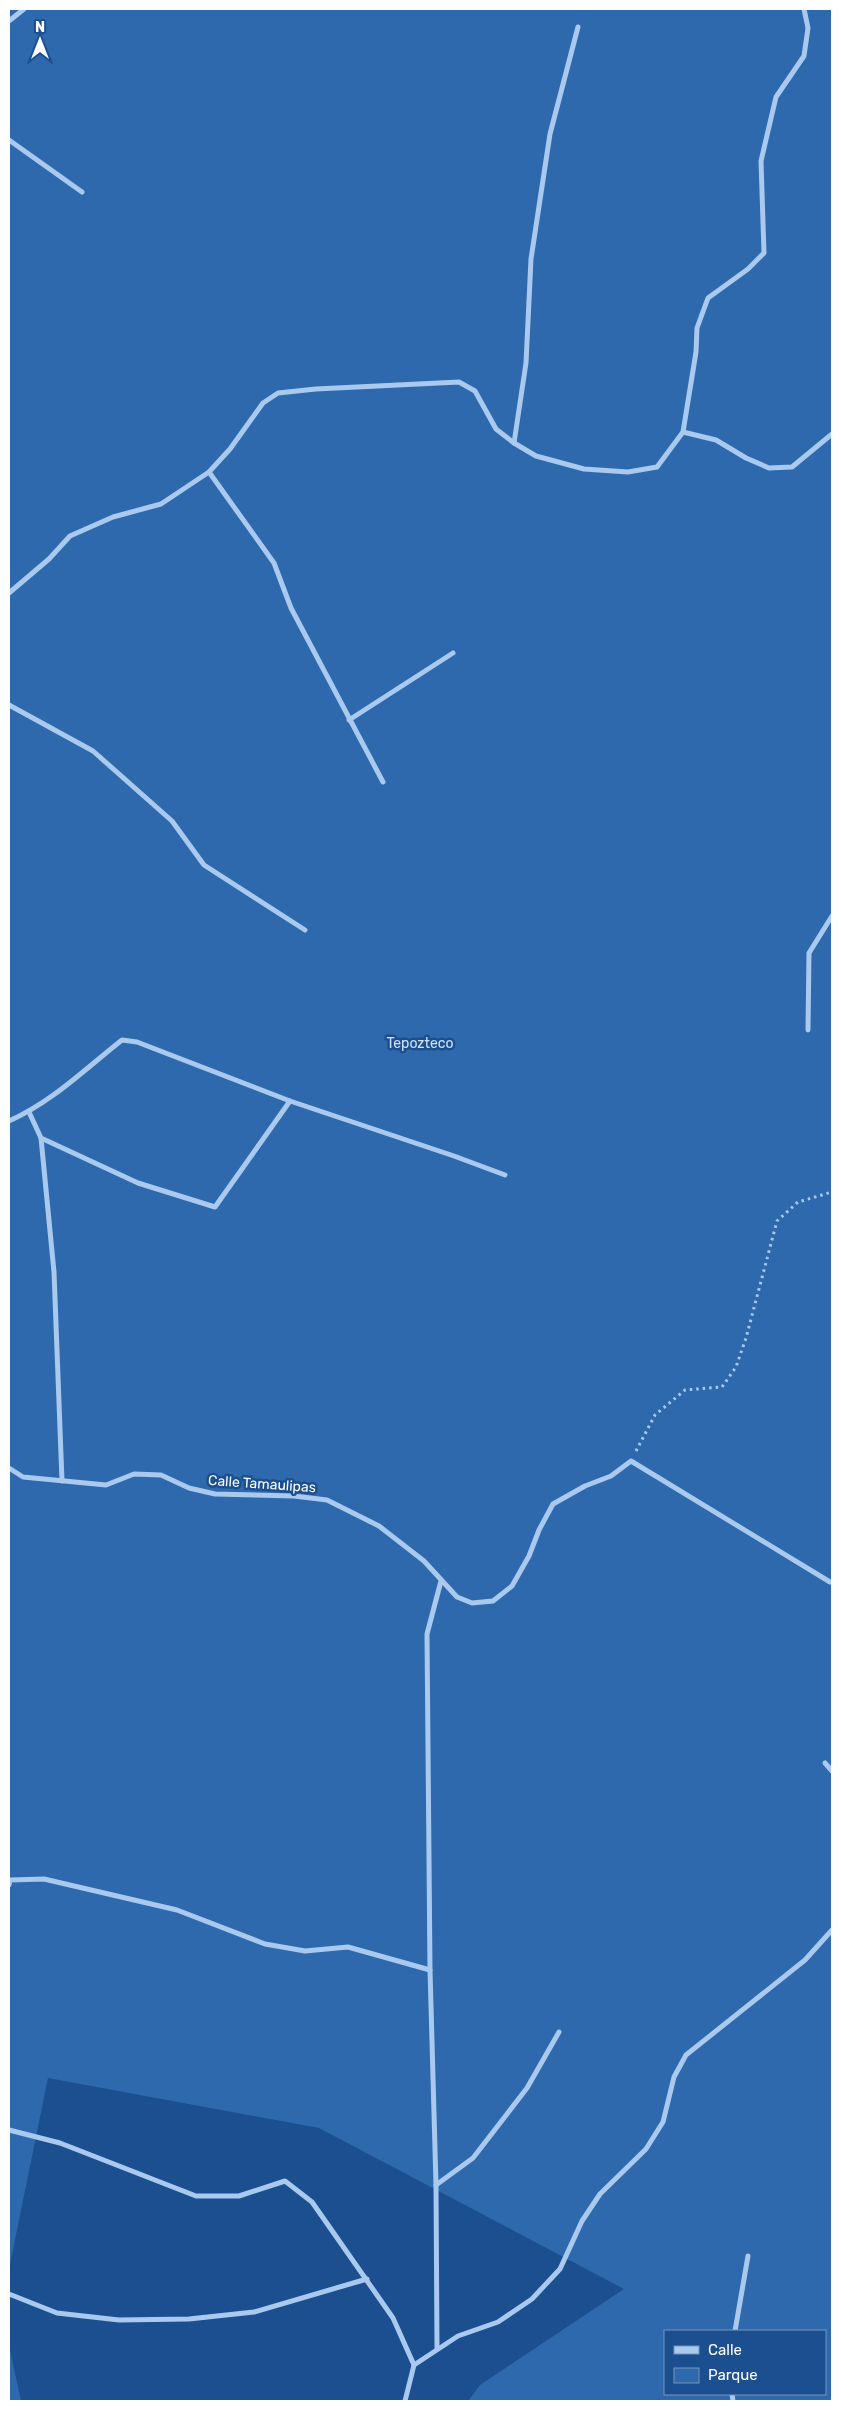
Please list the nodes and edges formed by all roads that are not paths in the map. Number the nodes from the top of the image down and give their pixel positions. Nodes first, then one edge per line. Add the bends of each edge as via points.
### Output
1 (24, 9) edge
2 (804, 9) edge
3 (9, 21) edge
4 (578, 27) dead end
5 (9, 140) edge
6 (82, 192) dead end
7 (683, 432) junction
8 (832, 434) edge
9 (514, 443) junction
10 (209, 472) junction
11 (9, 593) edge
12 (453, 653) dead end
13 (9, 705) edge
14 (349, 720) junction
15 (382, 782) dead end
16 (832, 916) edge
17 (305, 930) dead end
18 (808, 1030) dead end
19 (290, 1102) junction
20 (29, 1112) junction
21 (9, 1120) edge
22 (42, 1138) junction
23 (505, 1175) dead end
24 (9, 1468) edge
25 (62, 1481) junction
26 (441, 1581) junction
27 (830, 1582) dead end
28 (825, 1763) dead end
29 (832, 1771) edge
30 (9, 1885) edge
31 (832, 1930) edge
32 (430, 1970) junction
33 (559, 2032) dead end
34 (9, 2130) edge
35 (436, 2185) junction
36 (748, 2256) dead end
37 (367, 2279) junction
38 (9, 2294) edge
39 (735, 2330) edge
40 (437, 2348) junction
41 (414, 2365) junction
42 (406, 2401) edge

1 - 3 street
2 - 7 street via 808,28 804,56 776,97 761,161 764,253 708,298 697,328
4 - 9 street via 547,153 531,259 526,363
5 - 6 street
7 - 8 street via 716,440 769,468 792,467
7 - 9 street via 657,467 628,472 584,470 536,456
9 - 10 street via 496,428 475,390 459,382 316,389 278,393 263,404
10 - 11 street via 161,504 113,517 70,536
10 - 14 street via 274,564 291,608
12 - 14 street
13 - 17 street via 93,751 172,821 204,865
14 - 15 street
16 - 18 street via 810,953
19 - 20 street via 137,1042 122,1040 76,1079
19 - 22 street via 215,1207 138,1183
19 - 23 street
20 - 21 street
20 - 22 street
22 - 25 street via 54,1272
24 - 25 street, Calle Tamaulipas via 23,1477
25 - 26 street, Calle Tamaulipas via 106,1486 134,1474 161,1474 189,1488 215,1494 327,1500 379,1526 424,1561
26 - 27 street, Calle Tamaulipas via 457,1597 472,1602 493,1600 512,1586 553,1504 611,1476 631,1461
26 - 32 street via 427,1634
28 - 29 street
30 - 32 street via 10,1880 44,1879 177,1910 265,1944 305,1950 348,1947
31 - 40 street via 805,1960 686,2055 674,2076 664,2122 646,2149 600,2194 582,2221 560,2269 538,2293 498,2322 458,2336
32 - 35 street
33 - 35 street via 527,2088 472,2158
34 - 37 street via 60,2143 148,2180 196,2196 239,2196 285,2181 312,2202
35 - 40 street
36 - 39 street
37 - 38 street via 254,2312 189,2319 119,2320 57,2313
37 - 41 street via 393,2318
40 - 41 street
41 - 42 street

